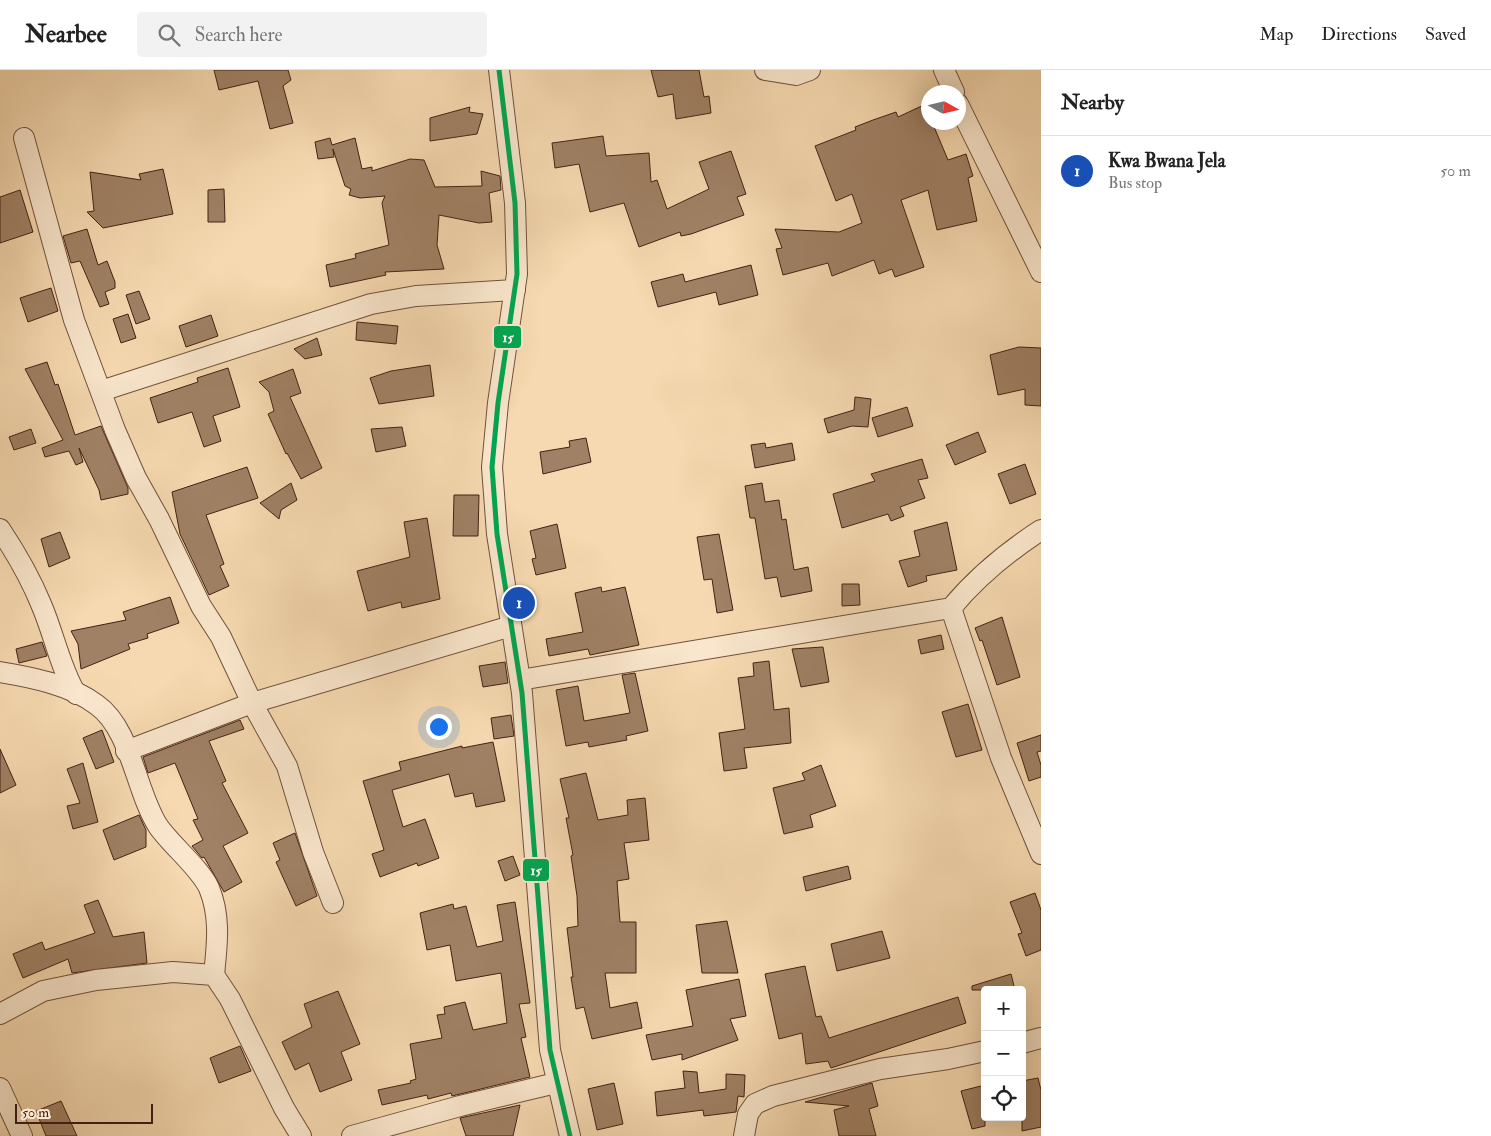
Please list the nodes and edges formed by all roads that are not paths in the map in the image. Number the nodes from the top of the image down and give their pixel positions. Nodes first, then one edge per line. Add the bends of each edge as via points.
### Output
1 (499, 70) edge
2 (765, 70) edge
3 (810, 70) edge
4 (944, 70) edge
5 (951, 85) edge
6 (966, 120) edge
7 (24, 138) dead end
8 (1041, 272) edge
9 (515, 290) junction
10 (100, 391) junction
11 (0, 529) edge
12 (1041, 530) edge
13 (951, 608) junction
14 (511, 626) junction
15 (0, 672) edge
16 (520, 680) junction
17 (76, 694) junction
18 (252, 703) junction
19 (126, 751) junction
20 (1041, 854) edge
21 (333, 903) dead end
22 (214, 975) junction
23 (0, 1014) edge
24 (1041, 1038) edge
25 (1026, 1042) edge
26 (981, 1052) edge
27 (556, 1083) junction
28 (0, 1088) edge
29 (22, 1136) edge
30 (301, 1136) edge
31 (352, 1136) edge
32 (570, 1136) edge
33 (744, 1136) edge

1 - 9 street via 516,203
2 - 3 street via 796,74
4 - 5 street
6 - 8 street
7 - 10 street via 74,320
9 - 10 street via 416,296 371,304
9 - 14 street via 492,467 497,534
10 - 18 street via 136,478 201,606 221,636
11 - 17 street via 24,565
12 - 13 street via 977,579
13 - 16 street
13 - 20 street via 1001,758
14 - 16 street
14 - 18 street
15 - 17 street via 35,678
16 - 27 street via 546,1020
17 - 19 street via 97,705 113,722
18 - 19 street
18 - 21 street via 287,766 312,852
19 - 22 street via 158,825 208,887 218,918
22 - 23 street via 173,972 96,980 43,991
22 - 30 street via 230,999
24 - 25 street
26 - 33 street via 880,1069 773,1096 755,1104 748,1114
27 - 31 street
27 - 32 street
28 - 29 street

